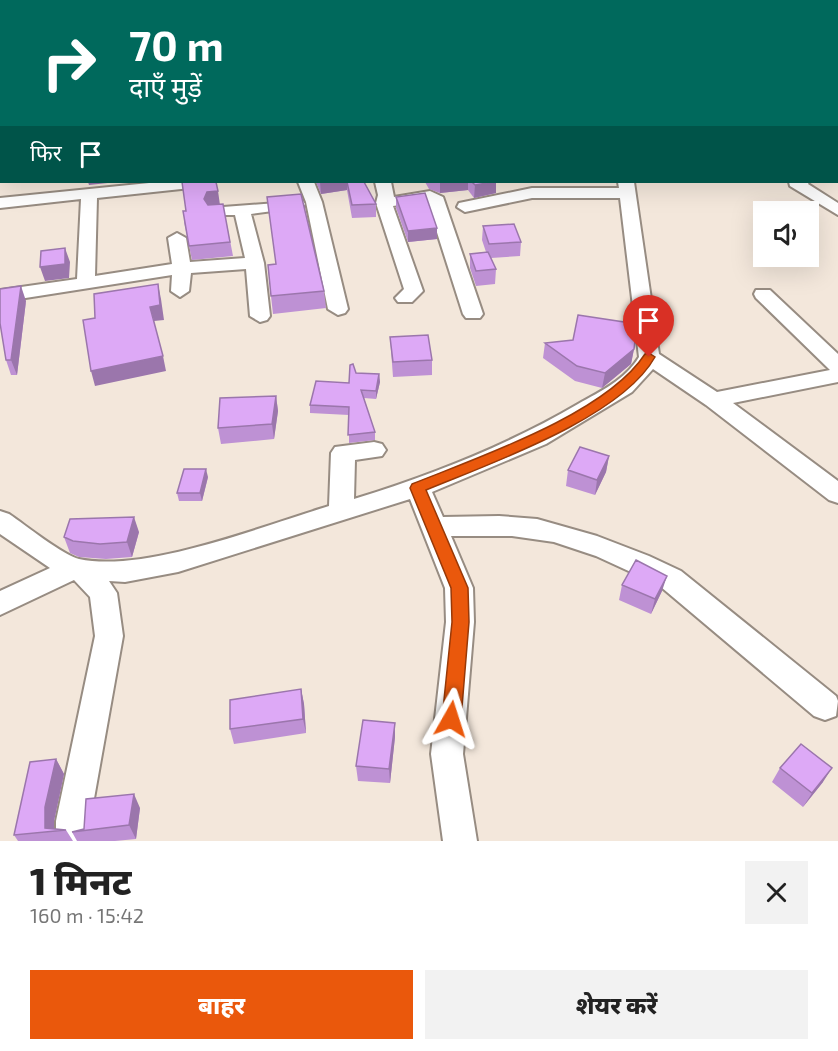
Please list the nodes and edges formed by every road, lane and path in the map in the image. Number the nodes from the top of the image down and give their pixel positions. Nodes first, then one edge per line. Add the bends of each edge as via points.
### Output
1 (189, 183) edge
2 (306, 183) edge
3 (383, 183) edge
4 (796, 183) edge
5 (627, 187) edge
6 (89, 192) junction
7 (0, 202) edge
8 (314, 202) junction
9 (384, 202) junction
10 (465, 207) dead end
11 (242, 210) junction
12 (838, 210) edge
13 (216, 212) edge
14 (177, 238) dead end
15 (255, 263) junction
16 (182, 268) junction
17 (86, 283) junction
18 (180, 291) dead end
19 (763, 294) dead end
20 (0, 296) edge
21 (405, 298) dead end
22 (339, 309) dead end
23 (473, 314) dead end
24 (260, 316) dead end
25 (649, 357) junction
26 (838, 366) edge
27 (838, 375) edge
28 (714, 400) junction
29 (374, 450) dead end
30 (417, 488) junction
31 (838, 494) edge
32 (341, 512) junction
33 (0, 521) edge
34 (435, 527) junction
35 (77, 570) junction
36 (0, 604) edge
37 (825, 706) dead end
38 (73, 841) edge
39 (460, 841) edge

1 - 6 street
2 - 8 street
3 - 9 street
4 - 12 street
5 - 10 street via 532,193
5 - 25 street
6 - 7 street
6 - 17 street
8 - 11 street
8 - 22 street
9 - 21 street via 414,291
9 - 23 street via 430,196 436,200
11 - 13 street
11 - 15 street
14 - 16 street
15 - 16 street
15 - 24 street
16 - 17 street
16 - 18 street
17 - 20 street
19 - 26 street
25 - 28 street
25 - 30 street via 624,387 538,438
27 - 28 street
28 - 31 street
29 - 32 street via 343,453
30 - 32 street
30 - 34 street
32 - 35 street via 178,562 125,571
33 - 35 street
34 - 37 street via 538,529 644,565 671,579
34 - 39 street via 460,598 447,754
35 - 36 street
35 - 38 street via 103,593 110,636 73,821

